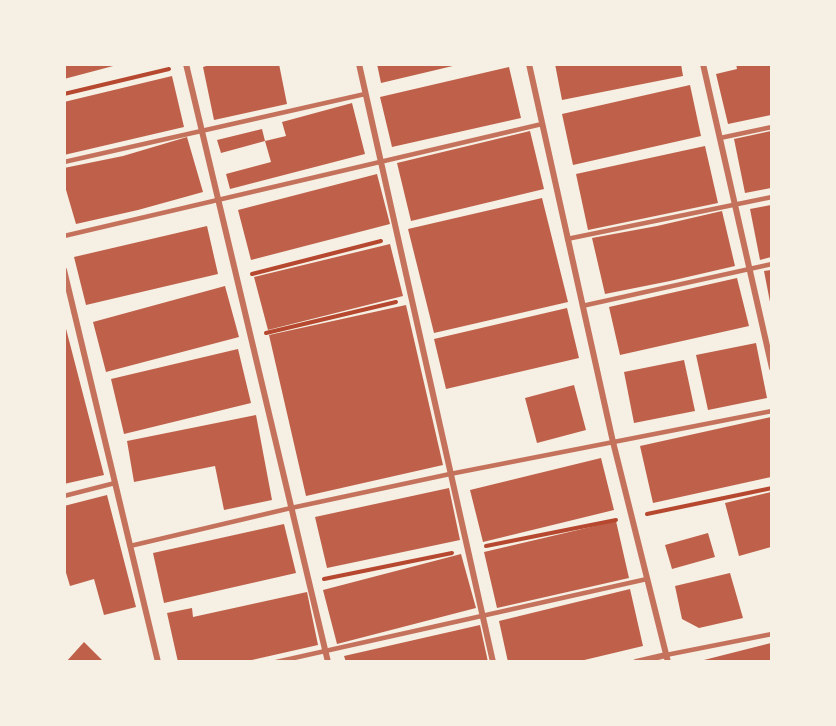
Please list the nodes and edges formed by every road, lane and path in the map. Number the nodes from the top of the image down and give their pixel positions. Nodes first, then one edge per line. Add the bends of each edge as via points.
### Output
1 (359, 64) edge
2 (529, 64) edge
3 (703, 64) edge
4 (186, 65) edge
5 (64, 94) edge
6 (365, 94) junction
7 (542, 124) junction
8 (771, 127) edge
9 (202, 131) junction
10 (720, 138) junction
11 (64, 162) edge
12 (381, 162) junction
13 (771, 197) edge
14 (218, 200) junction
15 (735, 205) junction
16 (64, 236) edge
17 (398, 237) junction
18 (567, 238) junction
19 (771, 264) edge
20 (749, 269) junction
21 (64, 270) edge
22 (237, 278) junction
23 (411, 299) junction
24 (582, 306) junction
25 (251, 337) junction
26 (768, 339) edge
27 (771, 368) edge
28 (771, 411) edge
29 (613, 442) junction
30 (450, 474) junction
31 (116, 483) junction
32 (771, 488) edge
33 (64, 496) edge
34 (291, 508) junction
35 (632, 517) junction
36 (130, 546) junction
37 (468, 550) junction
38 (647, 579) junction
39 (309, 583) junction
40 (482, 616) junction
41 (771, 634) edge
42 (325, 651) junction
43 (667, 658) edge
44 (158, 662) edge
45 (276, 662) edge
46 (328, 662) edge
47 (493, 662) edge
48 (636, 662) edge

1 - 6 street
2 - 7 street
3 - 10 street
4 - 5 path
4 - 9 street
6 - 9 lane
6 - 12 street
7 - 12 lane
7 - 18 street
8 - 10 lane
9 - 11 lane
9 - 14 street
10 - 15 street
12 - 14 lane
12 - 17 street
13 - 15 lane
14 - 16 lane
14 - 22 street
15 - 18 lane
15 - 20 street
17 - 22 path
17 - 23 street
18 - 24 street
19 - 20 lane
20 - 24 lane
20 - 26 street
21 - 31 street
22 - 25 street
23 - 25 path
23 - 30 street
24 - 29 street
25 - 34 street
26 - 27 street
28 - 29 lane
29 - 30 lane
29 - 35 street
30 - 34 lane
30 - 37 street
31 - 33 lane
31 - 36 street
32 - 35 path
34 - 36 lane
34 - 39 street
35 - 37 path
35 - 38 street
36 - 44 street
37 - 39 path
37 - 40 street
38 - 40 lane
38 - 43 street
39 - 42 street
40 - 42 lane
40 - 47 street
41 - 43 lane
42 - 45 lane
42 - 46 street
43 - 48 street

